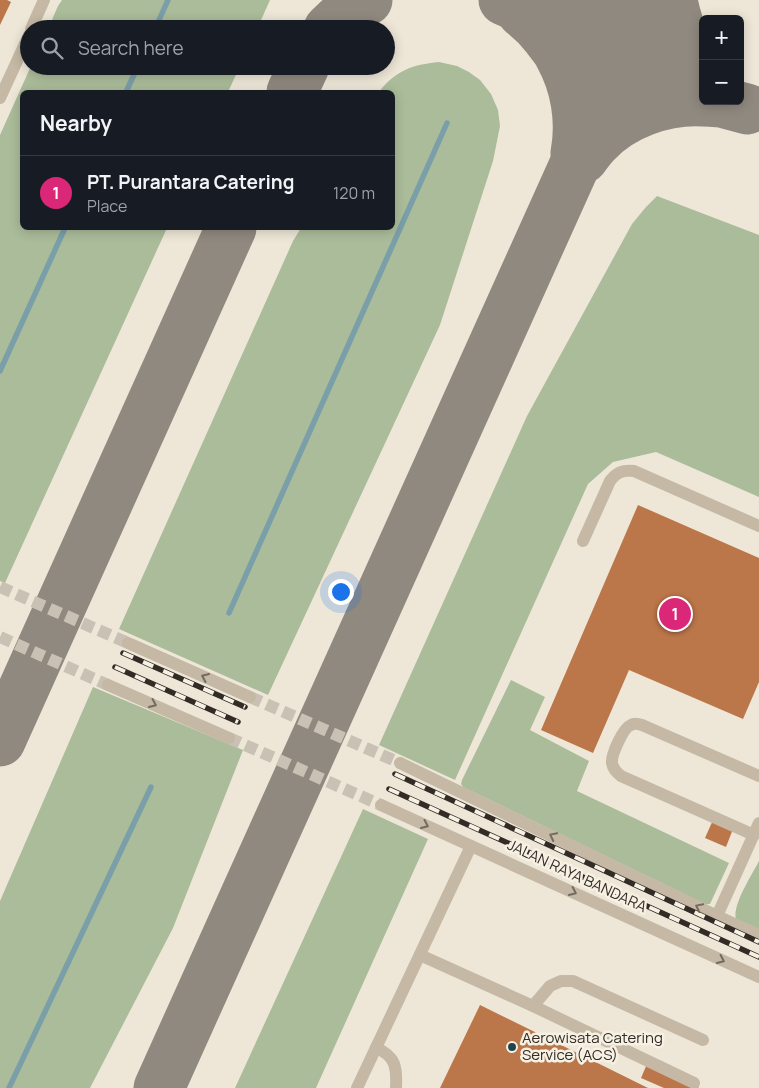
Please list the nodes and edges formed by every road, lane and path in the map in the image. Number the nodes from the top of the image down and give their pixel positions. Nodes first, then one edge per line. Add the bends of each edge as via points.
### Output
1 (44, 0) edge
2 (35, 20) edge
3 (20, 55) edge
4 (0, 98) edge
5 (759, 526) edge
6 (582, 541) dead end
7 (128, 643) tunnel mouth
8 (108, 685) tunnel mouth
9 (250, 697) tunnel mouth
10 (229, 738) tunnel mouth
11 (400, 763) tunnel mouth
12 (759, 776) edge
13 (381, 805) tunnel mouth
14 (759, 823) edge
15 (754, 835) junction
16 (471, 846) junction
17 (717, 916) junction
18 (759, 935) edge
19 (420, 954) junction
20 (759, 977) edge
21 (533, 1006) junction
22 (703, 1040) dead end
23 (376, 1048) junction
24 (694, 1083) dead end
25 (357, 1088) edge
26 (396, 1088) edge

1 - 2 street
3 - 4 street
5 - 6 street via 626,470 610,481
9 -> 7 street
8 -> 10 street
17 -> 11 street, JALAN RAYA BANDARA
12 - 15 street via 636,724 631,724 623,732 611,761 621,776
13 -> 16 street, JALAN RAYA BANDARA
14 - 15 street
15 - 17 street
16 - 19 street
16 -> 20 street, JALAN RAYA BANDARA
17 - 18 street, JALAN RAYA BANDARA
19 - 21 street
19 - 23 street
21 - 22 street via 550,986 572,981
21 - 24 street
23 - 25 street
23 - 26 street via 390,1056 396,1068

